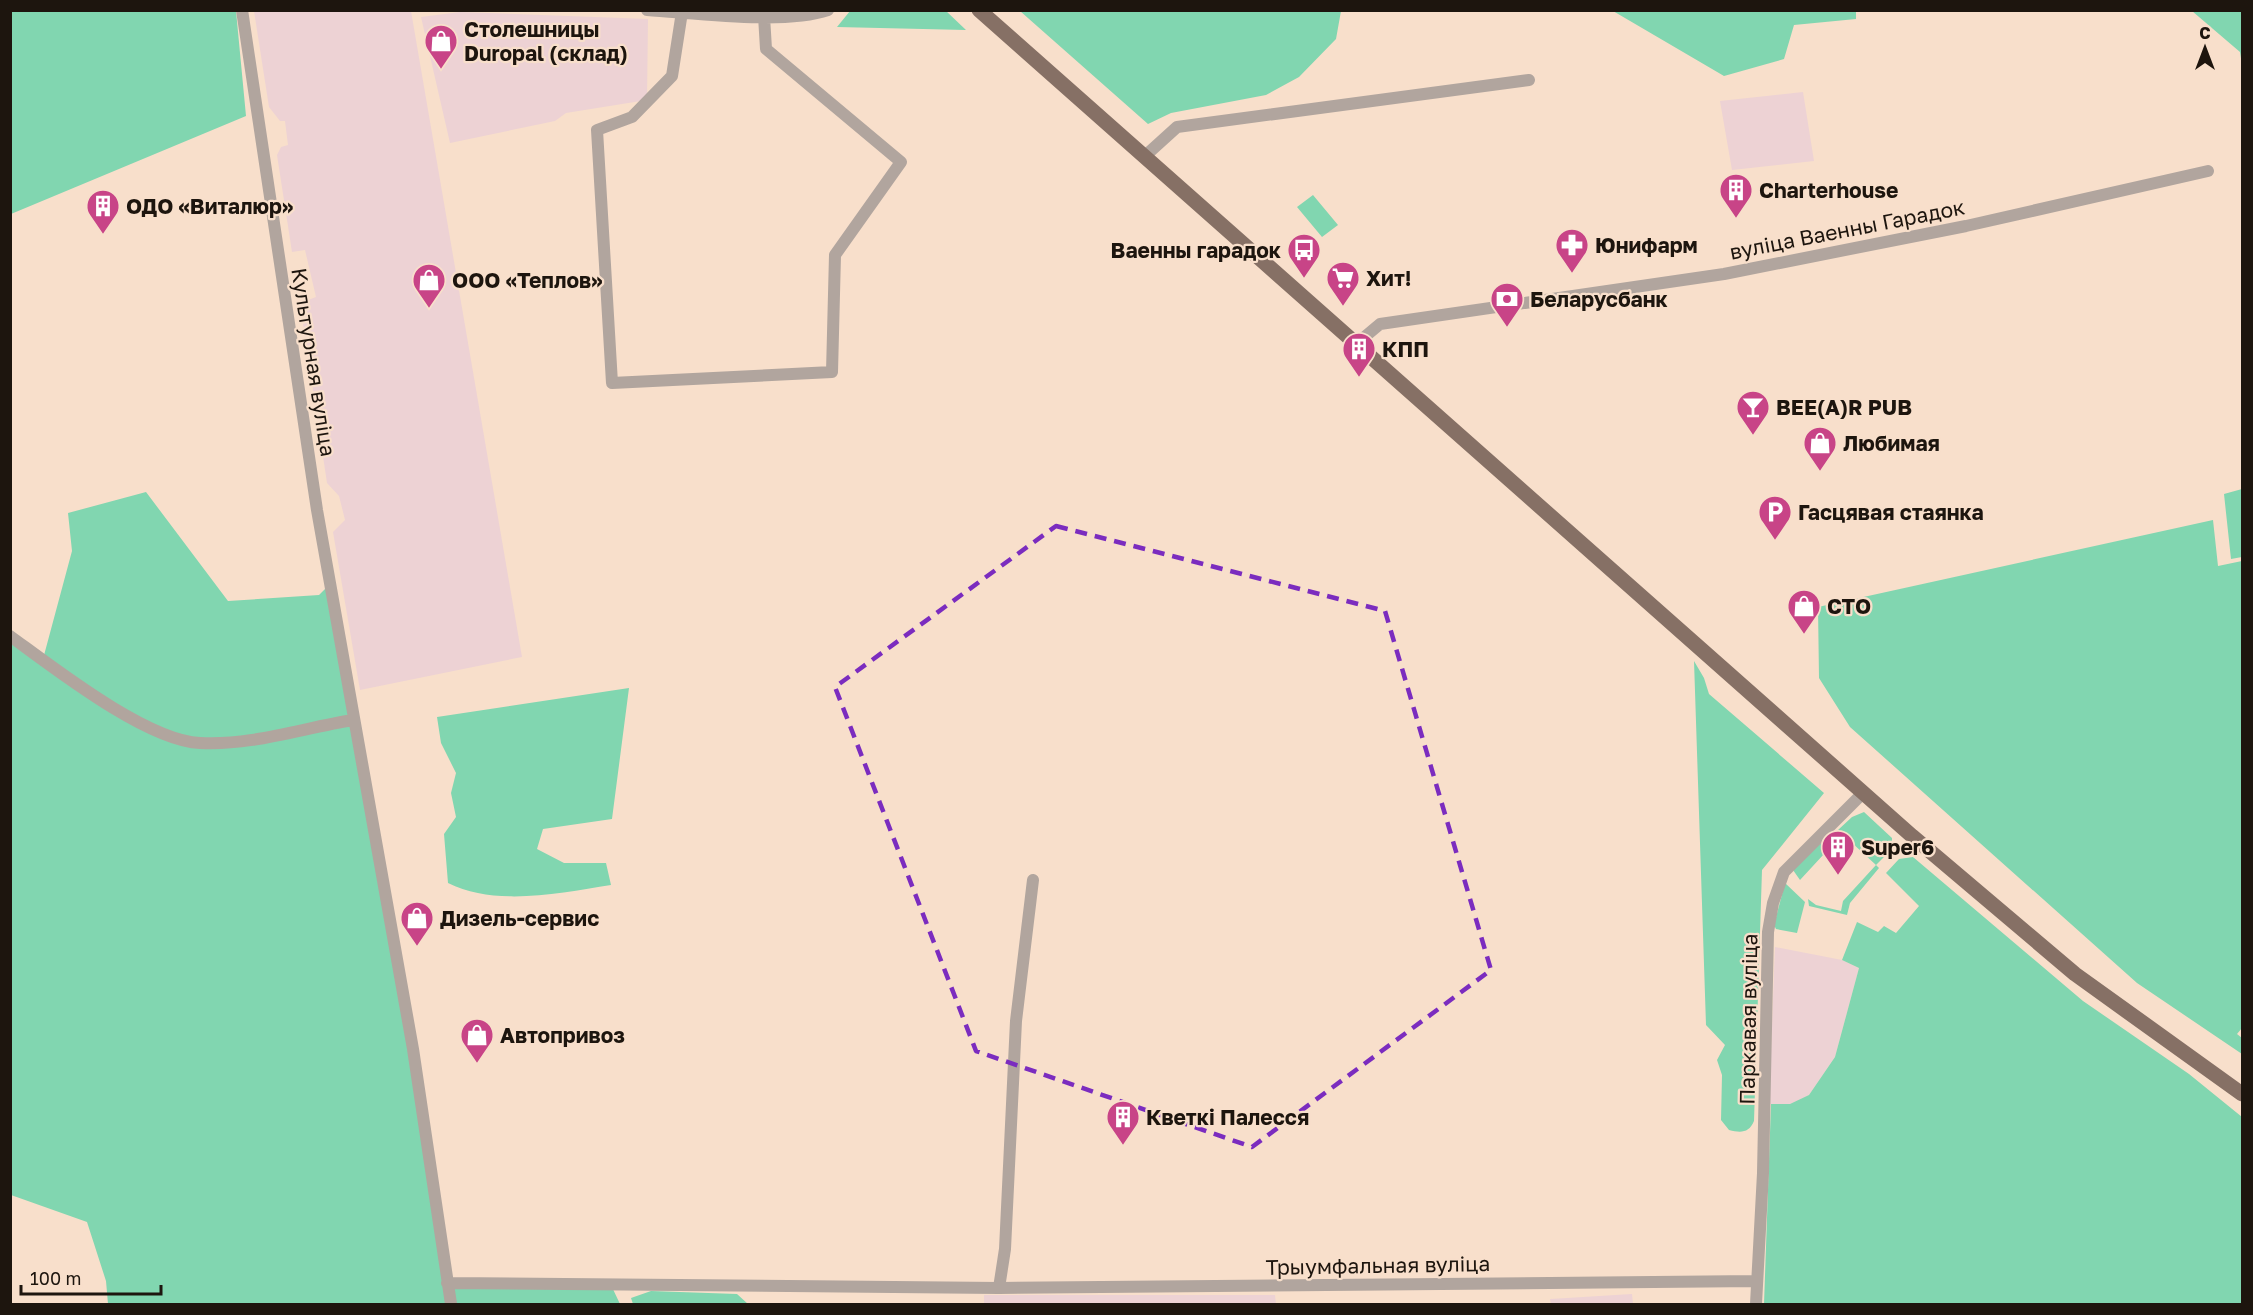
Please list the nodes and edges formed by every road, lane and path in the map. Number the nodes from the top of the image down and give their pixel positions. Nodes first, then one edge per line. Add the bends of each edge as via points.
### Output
1 (242, 10) edge
2 (647, 10) edge
3 (828, 10) edge
4 (979, 10) edge
5 (682, 12) junction
6 (764, 16) junction
7 (1529, 80) dead end
8 (1145, 156) junction
9 (2208, 171) dead end
10 (1355, 345) junction
11 (10, 636) edge
12 (353, 720) junction
13 (1863, 793) junction
14 (1033, 880) dead end
15 (2242, 1095) edge
16 (1757, 1281) junction
17 (447, 1283) junction
18 (999, 1288) junction
19 (451, 1305) edge
20 (1756, 1305) edge

1 - 12 street, Культурная вуліца via 315,499
2 - 5 street
3 - 6 street via 812,16
4 - 8 main road
5 - 6 street
5 - 6 street via 672,76 632,117 597,130 612,383 832,372 835,255 901,162 766,49
7 - 8 street via 1176,127
8 - 10 main road
9 - 10 street, вуліца Ваенны Гарадок via 1966,226 1724,274 1380,324
10 - 13 main road
11 - 12 street via 117,709 184,740 226,743
12 - 17 street, Культурная вуліца via 412,1049
13 - 15 main road via 2074,974
13 - 16 street, Паркавая вуліца via 1789,866 1773,903 1768,932 1764,1173
14 - 18 street via 1016,1021 1005,1249
16 - 18 street, Трыумфальная вуліца
16 - 20 street, Паркавая вуліца
17 - 18 street, Трыумфальная вуліца
17 - 19 street, Культурная вуліца

